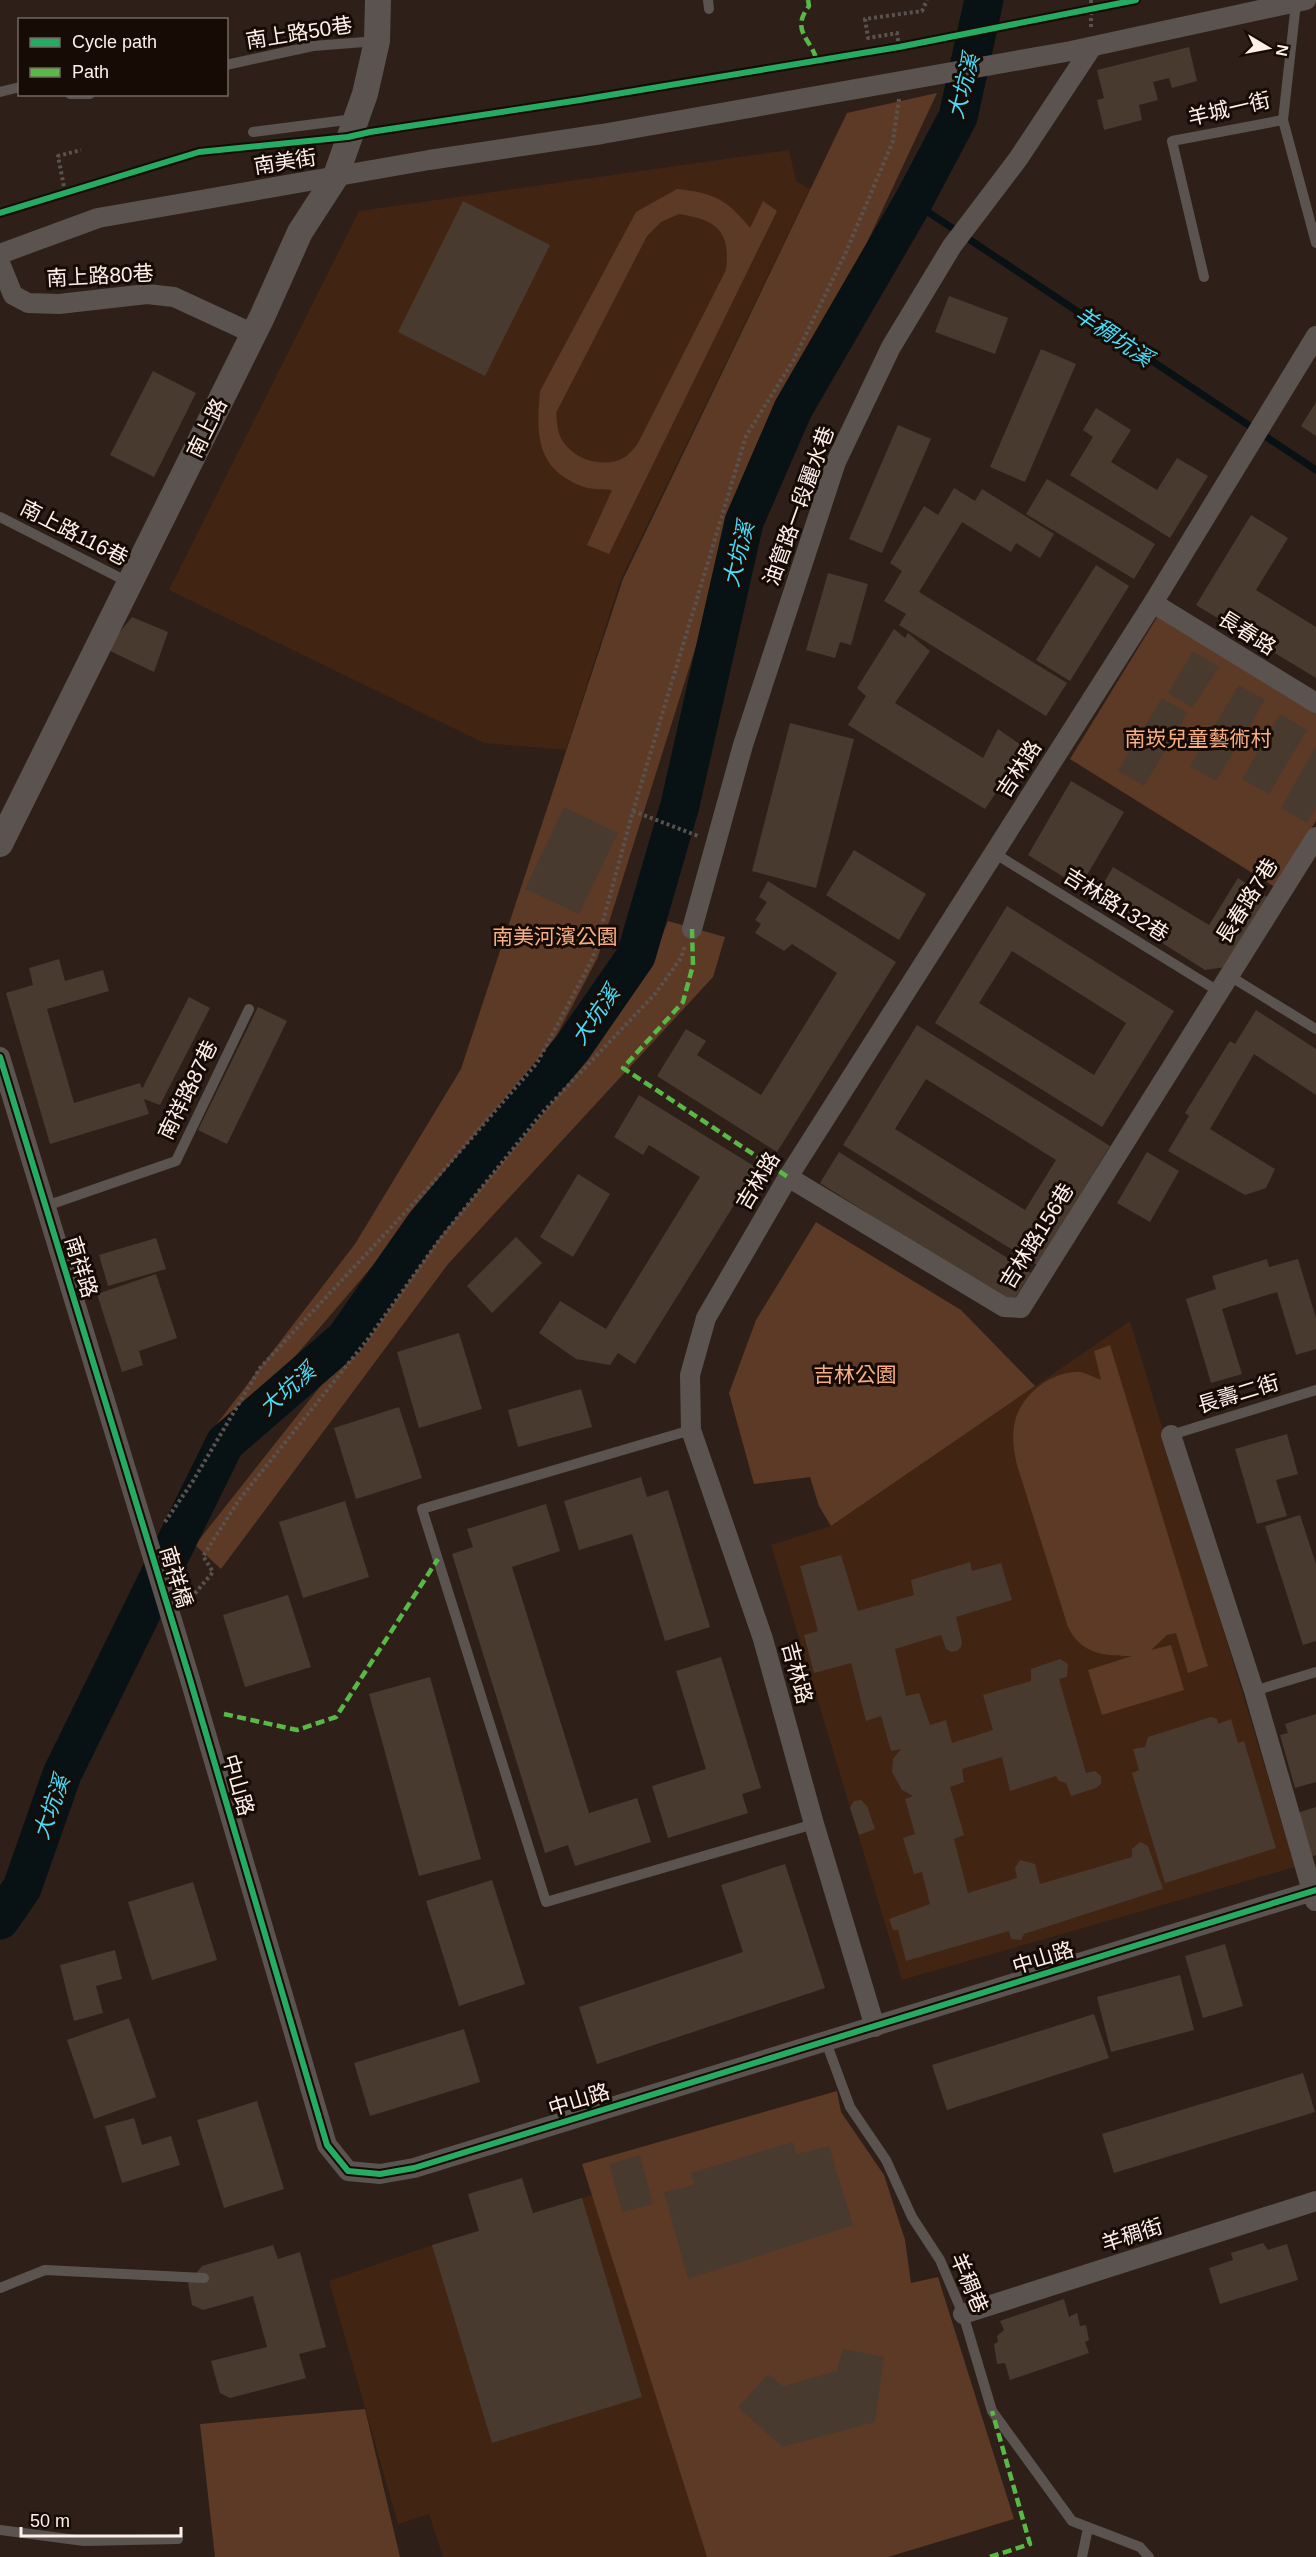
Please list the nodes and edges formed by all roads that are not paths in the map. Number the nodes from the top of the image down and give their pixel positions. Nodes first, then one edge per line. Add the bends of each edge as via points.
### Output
1 (378, 0) edge
2 (1301, 1) edge
3 (377, 41) junction
4 (1092, 47) junction
5 (228, 65) edge
6 (18, 88) edge
7 (0, 92) edge
8 (355, 119) junction
9 (1283, 120) junction
10 (254, 132) dead end
11 (335, 178) junction
12 (1316, 243) edge
13 (0, 254) edge
14 (0, 263) edge
15 (1204, 277) dead end
16 (254, 334) junction
17 (1316, 336) edge
18 (0, 517) edge
19 (130, 583) junction
20 (1153, 603) junction
21 (1316, 703) edge
22 (1316, 837) edge
23 (0, 844) edge
24 (994, 853) junction
25 (692, 929) road end
26 (1223, 983) junction
27 (249, 1009) dead end
28 (1316, 1029) edge
29 (0, 1057) edge
30 (788, 1177) junction
31 (46, 1206) junction
32 (1316, 1390) edge
33 (691, 1430) junction
34 (1171, 1435) joint
35 (131, 1488) joint
36 (1316, 1672) edge
37 (189, 1676) joint
38 (1254, 1691) junction
39 (814, 1824) junction
40 (1314, 1895) edge
41 (875, 2027) junction
42 (826, 2042) junction
43 (1316, 2201) edge
44 (204, 2278) dead end
45 (0, 2288) edge
46 (963, 2314) junction
47 (1088, 2528) junction
48 (0, 2530) edge
49 (178, 2539) dead end
50 (1082, 2557) edge
51 (1149, 2557) edge

1 - 3 street, 南上路
2 - 4 street, 南美街
2 - 9 lane, 羊城一街
3 - 5 lane, 南上路50巷 via 313,46
3 - 8 street, 南上路
4 - 11 street, 南美街
4 - 25 street, 油管路一段麗水巷 via 1018,159 952,246 891,347 836,462 743,745
6 - 7 lane
8 - 10 lane
8 - 11 street, 南上路
9 - 12 lane
9 - 15 lane, 羊城一街 via 1172,141
11 - 13 street, 南美街 via 98,218
11 - 16 street, 南上路 via 300,232
14 - 16 street, 南上路80巷 via 13,295 28,303 59,304 147,294 174,297
16 - 19 street, 南上路
17 - 20 street, 吉林路
18 - 19 lane, 南上路116巷
19 - 23 street, 南上路
20 - 21 street, 長春路
20 - 24 street, 吉林路
22 - 26 street, 長春路7巷
24 - 26 lane, 吉林路132巷
24 - 30 street, 吉林路
26 - 28 lane, 吉林路132巷
26 - 30 street, 吉林路156巷 via 1021,1308 1004,1307
27 - 31 lane, 南祥路87巷 via 176,1161
29 - 31 street, 南祥路
30 - 33 street, 吉林路 via 706,1318 690,1375
31 - 35 street, 南祥路
32 - 34 lane, 長壽二街
33 - 39 street, 吉林路 via 763,1639
33 - 39 lane via 422,1509 546,1902
34 - 38 street
35 - 37 street, 南祥橋
36 - 38 lane
37 - 42 street, 中山路 via 327,2145 348,2170 380,2174 414,2168
38 - 40 street
39 - 41 street, 吉林路
40 - 41 street, 中山路
41 - 42 street, 中山路
42 - 46 lane, 羊稠巷 via 850,2107 886,2160 912,2217 940,2260
43 - 46 street, 羊稠街
44 - 45 lane via 45,2270
46 - 47 lane, 羊稠巷 via 992,2411 1072,2521
47 - 50 lane
47 - 51 lane, 羊稠巷 via 1140,2547
48 - 49 lane via 84,2541

